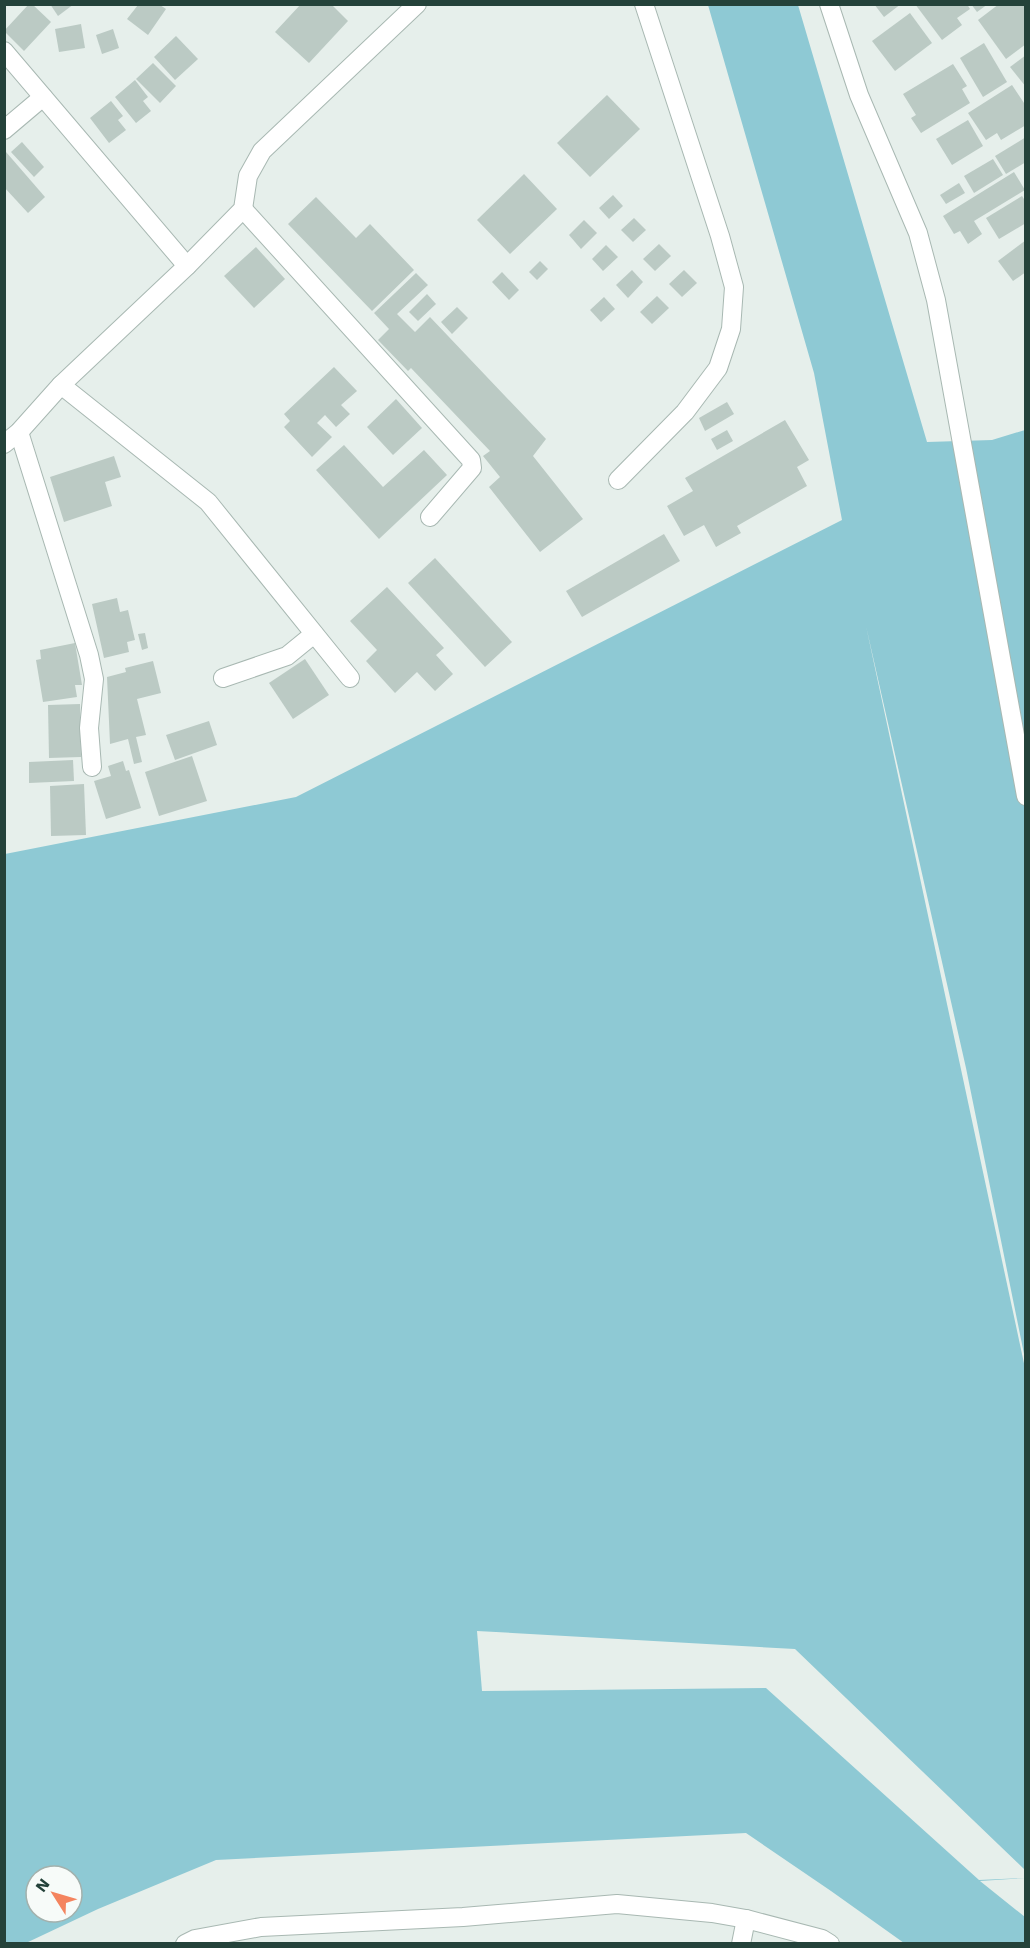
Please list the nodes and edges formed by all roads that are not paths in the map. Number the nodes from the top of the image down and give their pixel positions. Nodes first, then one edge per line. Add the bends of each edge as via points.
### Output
1 (417, 4) edge
2 (644, 4) edge
3 (829, 4) edge
4 (4, 51) edge
5 (43, 97) junction
6 (4, 130) edge
7 (243, 209) junction
8 (187, 266) junction
9 (61, 385) junction
10 (19, 432) junction
11 (4, 444) edge
12 (618, 480) dead end
13 (430, 517) dead end
14 (314, 634) junction
15 (223, 678) dead end
16 (350, 678) dead end
17 (92, 767) dead end
18 (1026, 796) edge
19 (746, 1919) junction
20 (185, 1944) edge
21 (741, 1944) edge
22 (830, 1944) edge

1 - 7 street via 262,151 248,176
2 - 12 street via 734,287 731,329 718,368 686,411
3 - 18 street via 859,95 918,233 936,300
4 - 5 street
5 - 6 street
5 - 8 street
7 - 8 street
7 - 13 street via 471,460 472,468
8 - 9 street
9 - 10 street
9 - 14 street via 208,502
10 - 11 street
10 - 17 street via 89,656 94,679 89,728
14 - 15 street via 287,656
14 - 16 street
19 - 20 street via 617,1904 463,1917 261,1927
19 - 21 street
19 - 22 street

